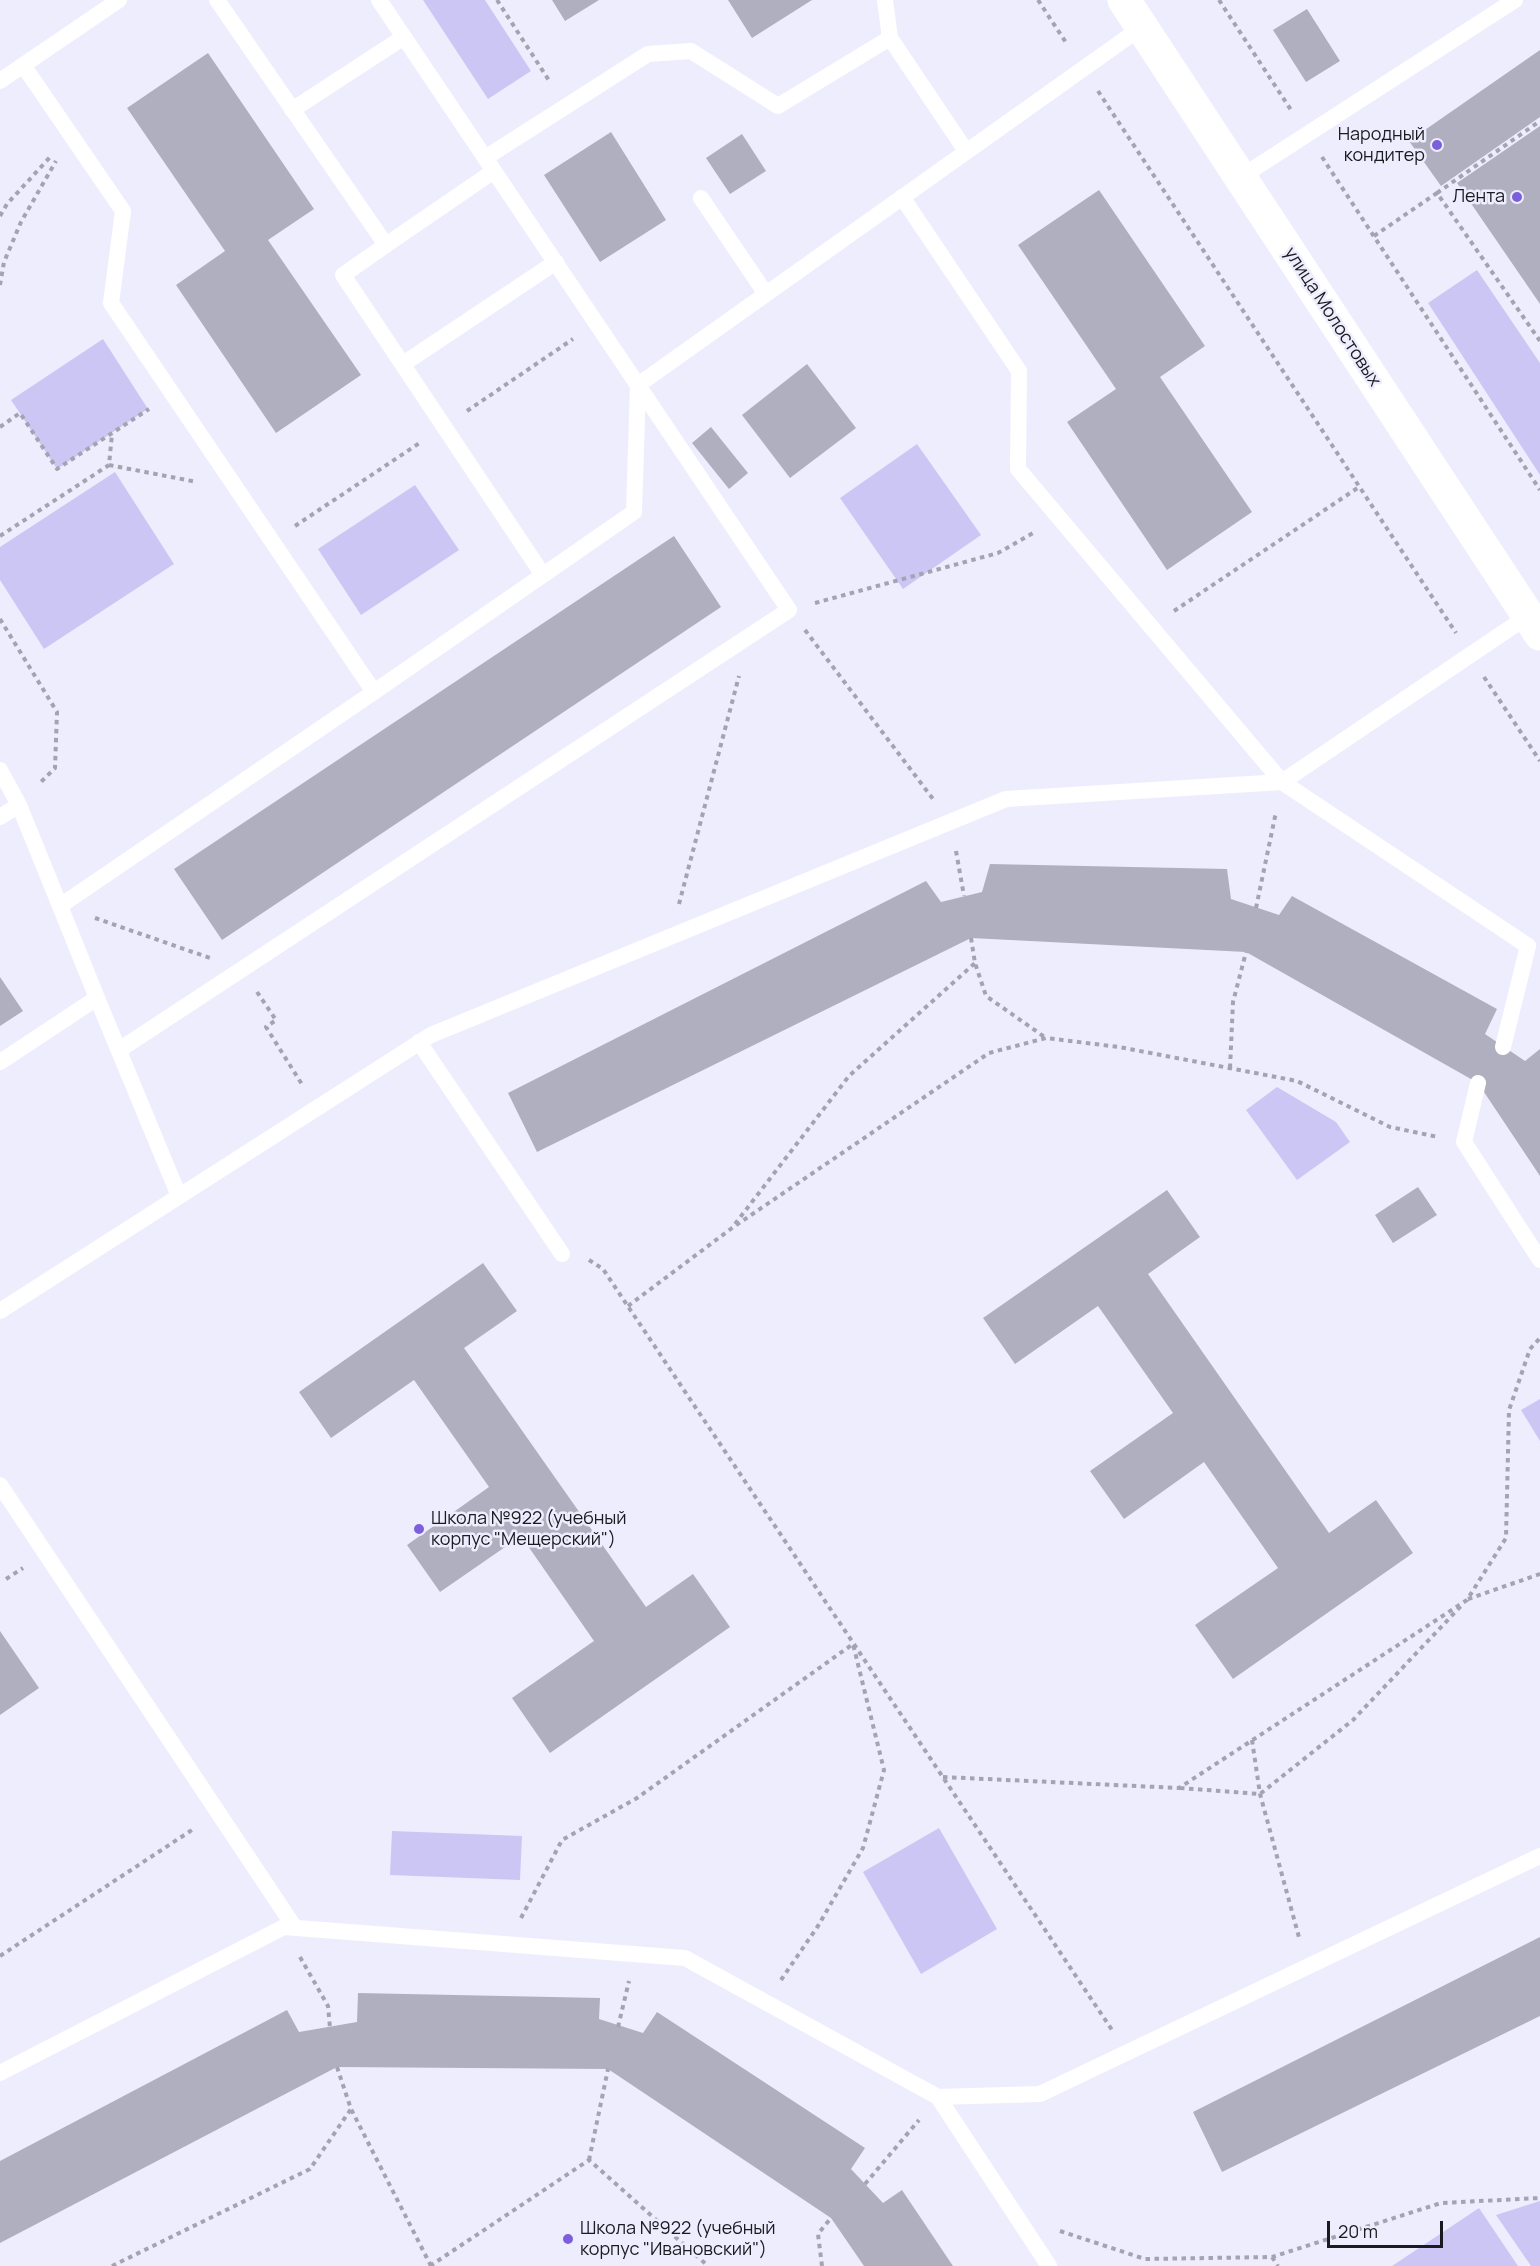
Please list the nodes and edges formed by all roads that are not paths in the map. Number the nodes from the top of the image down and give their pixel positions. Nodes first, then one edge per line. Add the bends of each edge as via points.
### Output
1 (119, 0) edge
2 (217, 0) edge
3 (379, 0) edge
4 (885, 0) edge
5 (1515, 0) edge
6 (1133, 13) edge
7 (404, 37) junction
8 (890, 38) junction
9 (23, 65) junction
10 (0, 81) edge
11 (292, 110) junction
12 (966, 151) junction
13 (490, 165) junction
14 (1240, 177) junction
15 (902, 197) junction
16 (701, 198) dead end
17 (380, 249) junction
18 (555, 262) junction
19 (766, 294) junction
20 (403, 364) junction
21 (638, 385) junction
22 (543, 575) junction
23 (1534, 625) edge
24 (375, 692) junction
25 (0, 770) edge
26 (1282, 782) junction
27 (20, 805) junction
28 (0, 817) edge
29 (60, 906) junction
30 (97, 998) junction
31 (419, 1042) junction
32 (1503, 1047) dead end
33 (118, 1050) junction
34 (0, 1062) edge
35 (1478, 1083) dead end
36 (178, 1197) junction
37 (562, 1254) dead end
38 (1540, 1260) edge
39 (0, 1311) edge
40 (0, 1485) edge
41 (1540, 1856) edge
42 (290, 1928) junction
43 (0, 2073) edge
44 (938, 2097) junction
45 (1048, 2266) edge

1 - 9 lane
2 - 11 lane
3 - 7 lane
4 - 8 lane
5 - 14 lane
6 - 12 lane via 1083,68
6 - 14 street, улица Молостовых
7 - 11 lane
7 - 13 lane
8 - 12 lane
8 - 13 lane via 778,106 691,51 648,54 566,106
9 - 10 lane
9 - 24 lane via 123,211 111,303
11 - 17 lane via 386,245
12 - 15 lane
13 - 17 lane
13 - 18 lane
14 - 23 street, улица Молостовых
15 - 19 lane
15 - 26 lane via 1019,371 1018,469
16 - 19 lane
17 - 20 lane via 344,275
18 - 20 lane
18 - 21 lane
19 - 21 lane
20 - 22 lane
21 - 22 lane via 634,512
21 - 33 lane via 789,610
22 - 24 lane
23 - 26 lane via 1469,654
24 - 29 lane
25 - 27 lane
26 - 31 lane via 1006,800
26 - 32 lane via 1528,946
27 - 28 lane
27 - 29 lane
29 - 30 lane
30 - 33 lane
30 - 34 lane
31 - 36 lane
31 - 37 lane
33 - 36 lane
35 - 38 lane via 1464,1142
36 - 39 lane
40 - 42 lane
41 - 44 lane via 1040,2094
42 - 43 lane
42 - 44 lane via 685,1958
44 - 45 lane

